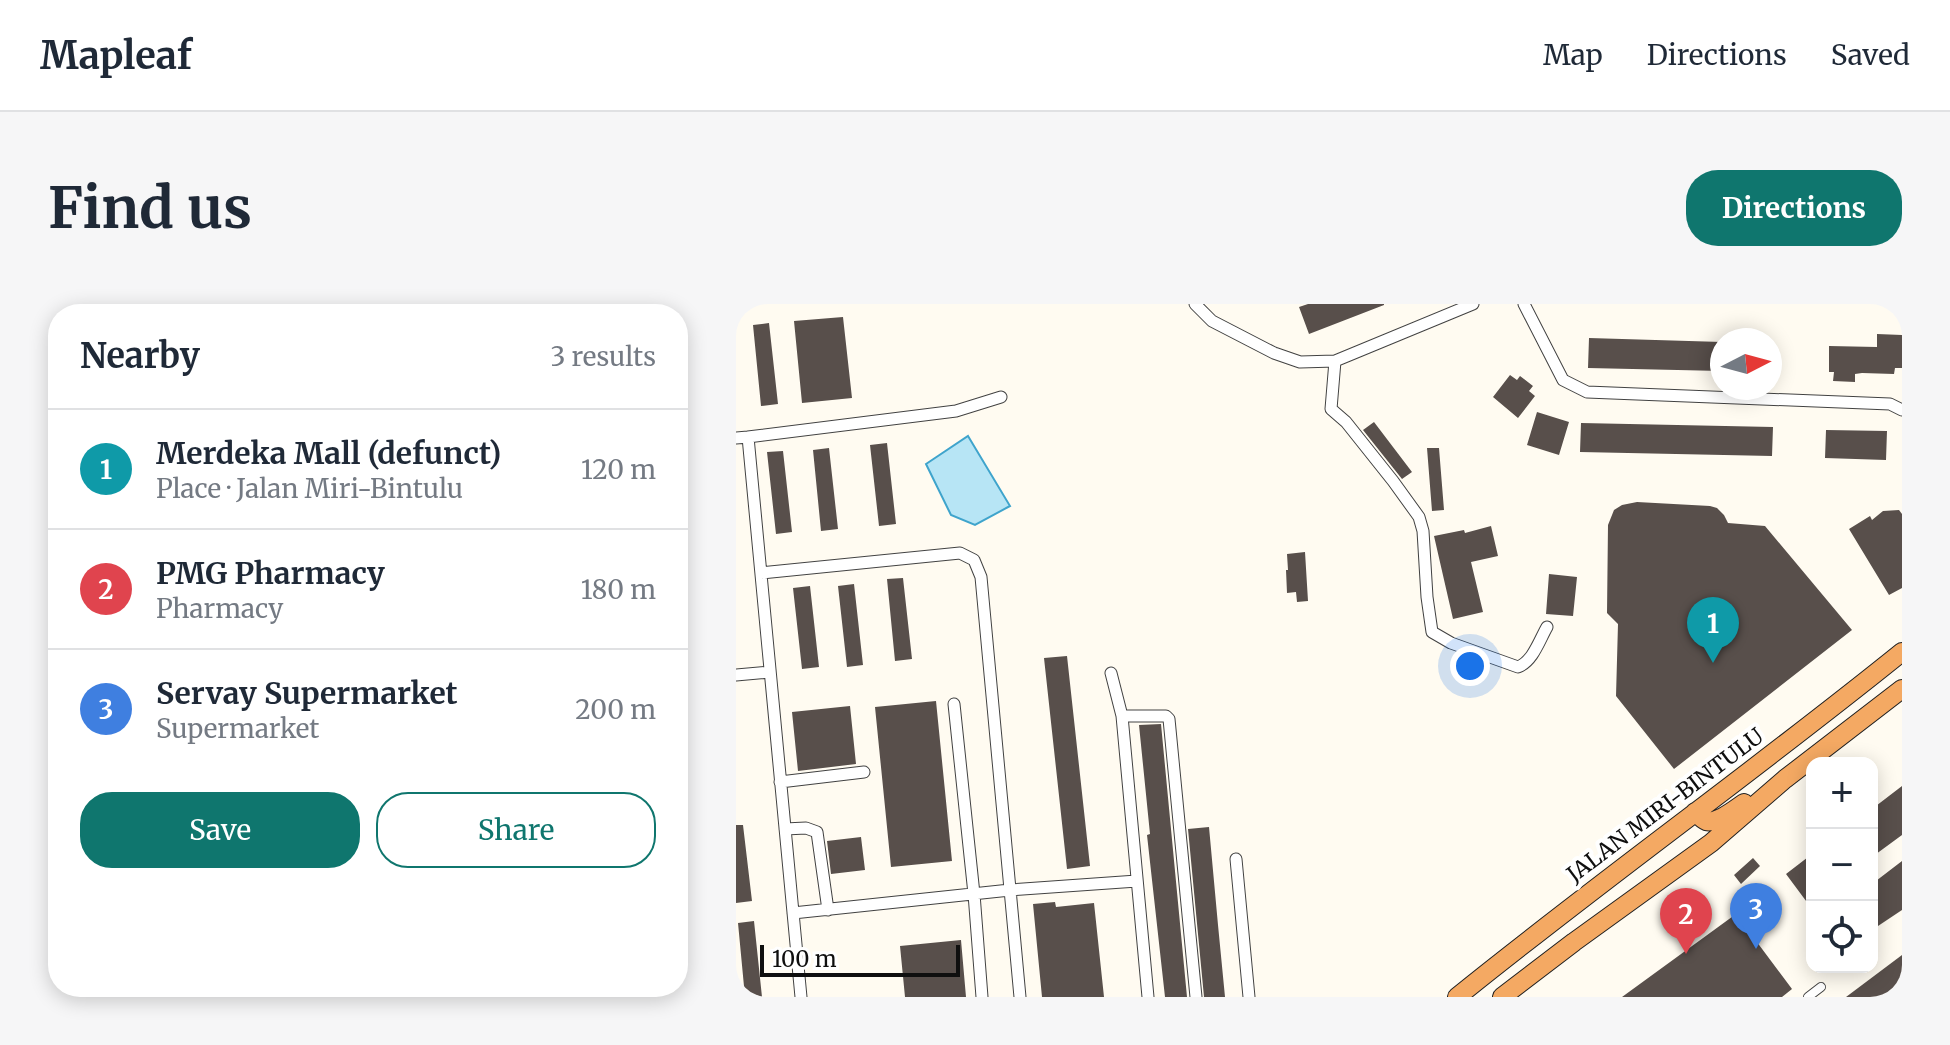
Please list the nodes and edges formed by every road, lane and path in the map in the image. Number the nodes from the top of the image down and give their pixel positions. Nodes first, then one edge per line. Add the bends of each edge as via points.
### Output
1 (1195, 304) edge
2 (1473, 304) edge
3 (1524, 304) edge
4 (1335, 361) junction
5 (1001, 397) dead end
6 (1902, 410) edge
7 (742, 438) edge
8 (761, 573) junction
9 (1547, 627) dead end
10 (1902, 652) edge
11 (770, 672) junction
12 (1111, 673) dead end
13 (736, 675) edge
14 (1902, 689) edge
15 (954, 704) dead end
16 (1122, 716) junction
17 (864, 772) dead end
18 (1785, 779) junction
19 (780, 782) junction
20 (1695, 812) junction
21 (785, 829) junction
22 (1236, 859) dead end
23 (1137, 881) junction
24 (1010, 890) junction
25 (974, 894) junction
26 (828, 910) junction
27 (793, 913) junction
28 (1821, 987) dead end
29 (801, 997) edge
30 (982, 997) edge
31 (1020, 997) edge
32 (1148, 997) edge
33 (1196, 997) edge
34 (1249, 997) edge
35 (1457, 997) edge
36 (1502, 997) edge
37 (1808, 997) edge

1 - 4 street via 1212,321 1274,353 1300,362
2 - 4 street
3 - 6 street via 1563,380 1587,392 1890,404
4 - 9 street via 1331,409 1419,517 1432,632 1518,667 1528,661
5 - 7 street via 956,411
7 - 8 street
8 - 11 street
8 - 24 street via 960,553 974,560 981,577
10 - 20 highway, JALAN MIRI-BINTULU
11 - 13 street
11 - 19 street
12 - 16 street
14 - 18 highway
15 - 25 street
16 - 23 street
16 - 33 street via 1169,719
17 - 19 street
18 - 20 highway via 1716,819 1704,820
18 - 36 highway via 1711,843
19 - 21 street
20 - 35 highway, JALAN MIRI-BINTULU
21 - 26 street via 817,832
21 - 27 street
22 - 34 street
23 - 24 street
23 - 32 street
24 - 25 street
24 - 31 street
25 - 26 street
25 - 30 street
26 - 27 street
27 - 29 street
28 - 37 street

